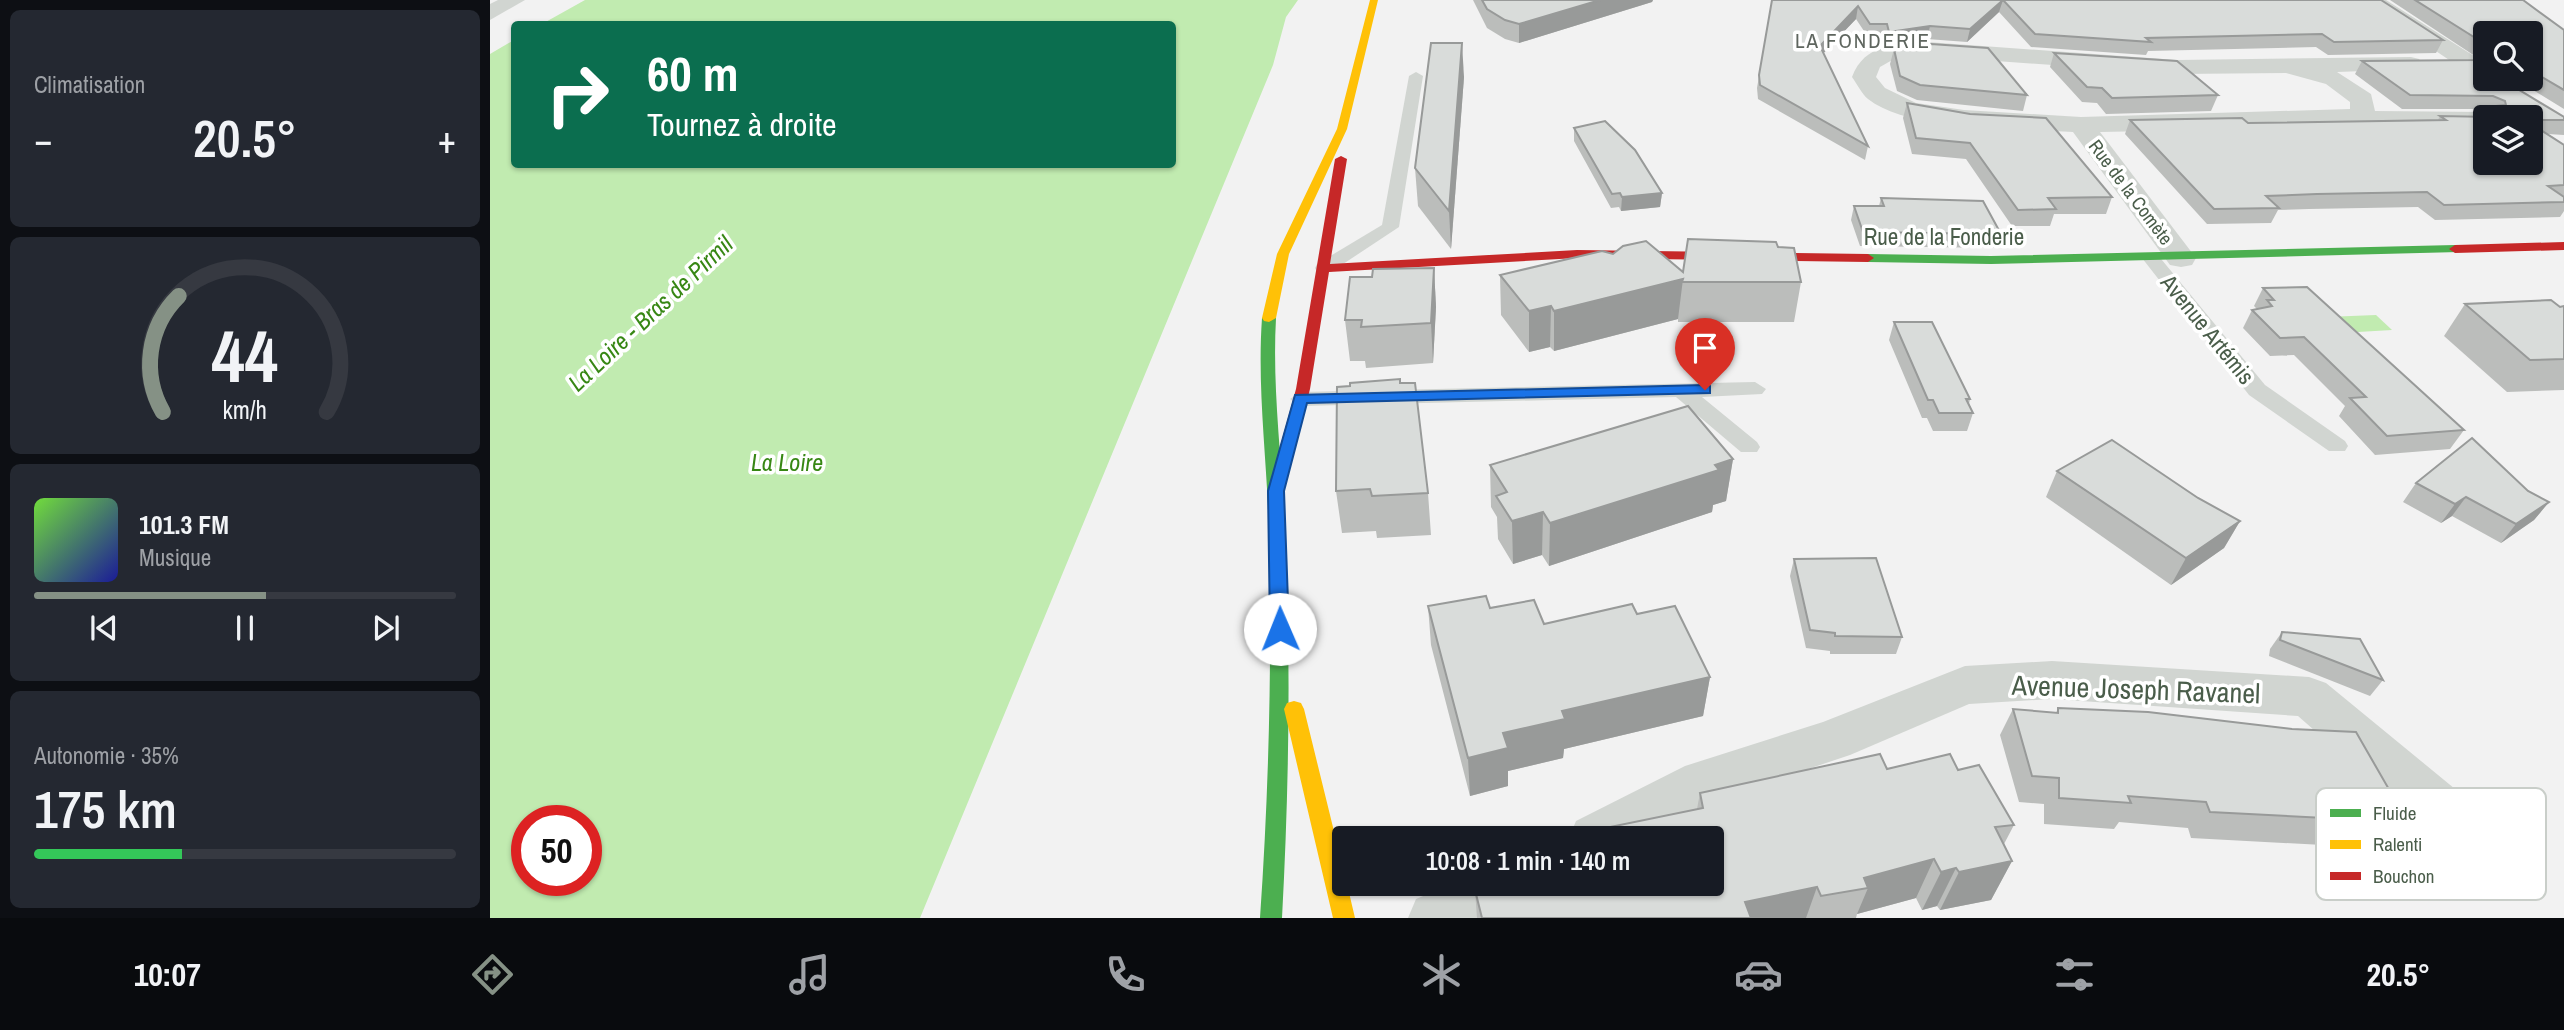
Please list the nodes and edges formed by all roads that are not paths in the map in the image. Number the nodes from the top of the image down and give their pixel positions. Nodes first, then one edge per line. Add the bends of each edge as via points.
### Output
1 (514, 0) edge
2 (1374, 0) edge
3 (2371, 0) edge
4 (490, 13) edge
5 (2473, 65) edge
6 (2288, 66) junction
7 (2473, 74) edge
8 (1416, 76) dead end
9 (2354, 119) junction
10 (2473, 120) edge
11 (2081, 125) junction
12 (1342, 129) junction
13 (2564, 246) edge
14 (2151, 258) junction
15 (2181, 258) junction
16 (1324, 268) junction
17 (1270, 303) junction
18 (1755, 389) dead end
19 (1680, 390) junction
20 (1301, 398) junction
21 (2337, 446) dead end
22 (1749, 447) dead end
23 (1276, 491) junction
24 (1280, 657) junction
25 (2416, 788) edge
26 (1618, 826) edge
27 (1486, 896) edge
28 (1271, 918) edge
29 (1344, 918) edge
30 (1436, 918) edge

1 - 4 street
2 - 12 main road
3 - 5 street
6 - 7 street, Rue de la Comète
6 - 9 street, Rue de la Comète via 2335,79 2356,91 2365,106
6 - 11 street, Rue de la Comète via 2177,67 1927,49 1889,53 1869,63 1864,78 1876,93 1910,110
8 - 16 lane via 1390,227
9 - 10 street, Rue de la Comète
9 - 11 street, Rue de la Comète
11 - 15 street, Rue de la Comète
12 - 16 main road via 1340,176
12 - 17 main road via 1289,235
13 - 15 main road, Rue de la Fonderie
14 - 15 main road, Rue de la Fonderie
14 - 16 main road, Rue de la Fonderie via 1900,260 1577,254
14 - 21 lane, Avenue Artémis via 2257,390
16 - 17 main road
16 - 20 main road
17 - 23 main road via 1269,393
18 - 19 lane
19 - 20 lane
19 - 22 lane
20 - 23 main road
23 - 24 main road
24 - 28 main road
24 - 29 main road
25 - 26 street, Avenue Joseph Ravanel via 2309,697 2052,680 1965,685 1833,740 1703,782
27 - 30 street

